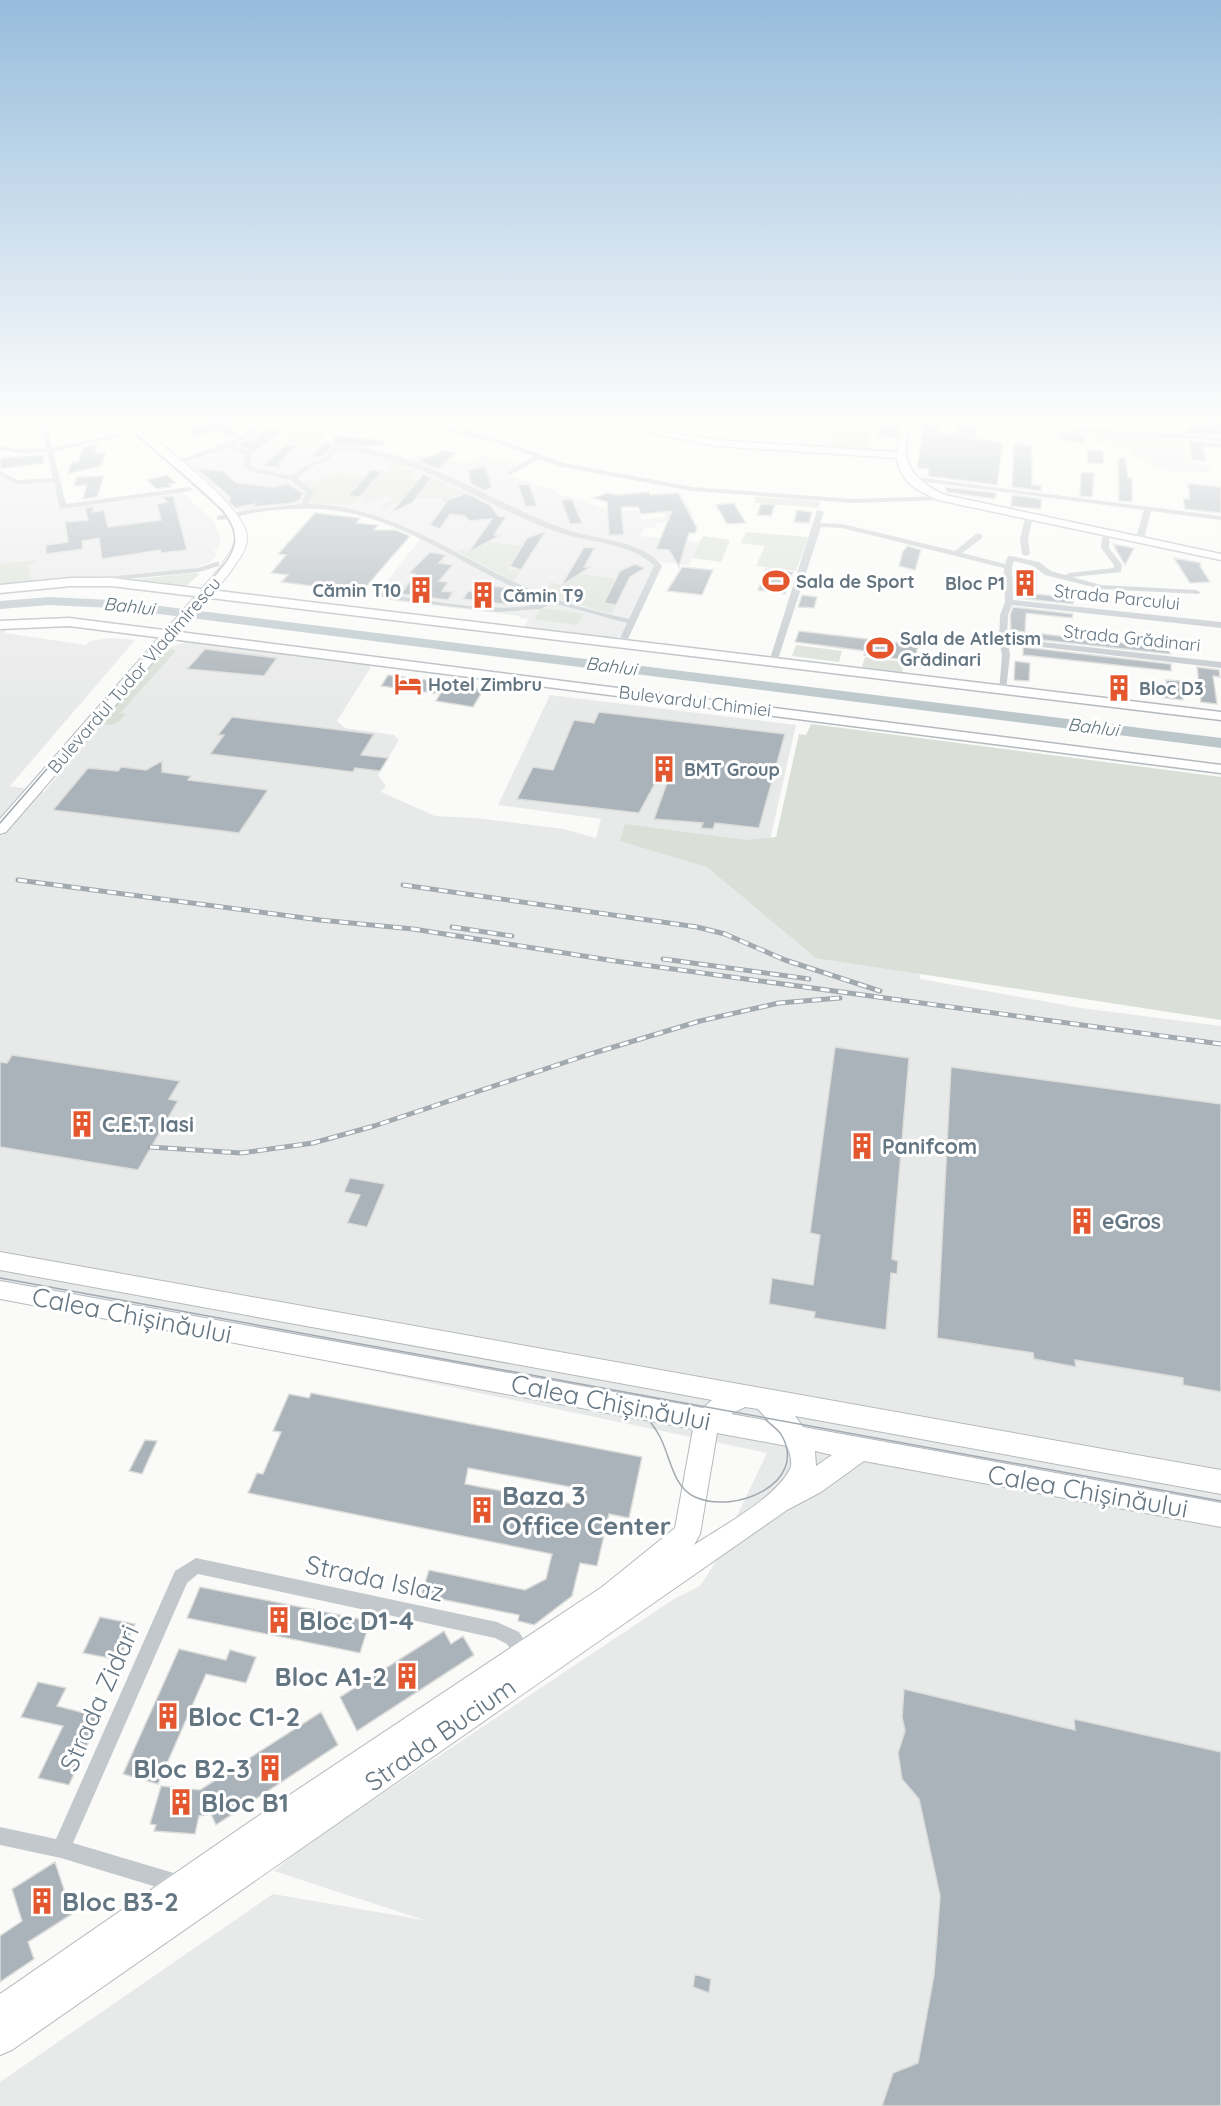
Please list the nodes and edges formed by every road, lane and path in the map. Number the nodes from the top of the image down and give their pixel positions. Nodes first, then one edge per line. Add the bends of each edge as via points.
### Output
1 (234, 515) edge
2 (366, 515) edge
3 (524, 515) edge
4 (819, 515) edge
5 (1026, 515) edge
6 (1146, 515) edge
7 (1196, 515) edge
8 (1029, 516) junction
9 (226, 517) junction
10 (1221, 518) edge
11 (818, 525) junction
12 (1107, 532) junction
13 (979, 536) dead end
14 (1140, 538) junction
15 (1026, 554) dead end
16 (955, 555) junction
17 (1221, 557) edge
18 (216, 564) junction
19 (1008, 567) junction
20 (1065, 575) junction
21 (71, 582) junction
22 (0, 588) edge
23 (1196, 592) dead end
24 (378, 593) dead end
25 (200, 595) junction
26 (554, 600) junction
27 (1009, 602) junction
28 (632, 622) junction
29 (0, 625) edge
30 (1221, 625) edge
31 (166, 629) junction
32 (1003, 640) junction
33 (622, 643) junction
34 (773, 662) junction
35 (1221, 665) edge
36 (1002, 690) junction
37 (1221, 716) edge
38 (1221, 769) edge
39 (0, 813) edge
40 (0, 829) edge
41 (0, 1261) edge
42 (0, 1290) edge
43 (754, 1398) junction
44 (706, 1420) junction
45 (796, 1436) junction
46 (860, 1449) junction
47 (1221, 1482) edge
48 (774, 1505) junction
49 (1221, 1515) edge
50 (188, 1570) joint
51 (529, 1662) junction
52 (0, 1836) edge
53 (61, 1849) junction
54 (179, 1902) junction
55 (0, 2014) edge
56 (0, 2038) edge

1 - 9 street
2 - 26 street via 433,542 511,584
3 - 28 street via 648,555 658,567
4 - 11 street
5 - 8 main road
6 - 14 street
7 - 10 street
8 - 12 main road
8 - 15 street via 1024,539
9 - 18 main road, Bulevardul Tudor Vladimirescu via 227,539
9 - 25 main road, Bulevardul Tudor Vladimirescu via 241,534 240,545
11 - 16 street via 842,526
11 - 34 street
12 - 14 main road
12 - 20 street via 1105,548 1118,570
13 - 16 street
14 - 17 main road
16 - 19 street
18 - 21 street via 199,570
18 - 25 main road, Bulevardul Tudor Vladimirescu
19 - 20 street via 1011,558 1036,564 1048,573
19 - 27 street
20 - 23 street via 1101,588
21 - 22 main road
21 - 25 main road via 111,582
24 - 26 street via 505,610
25 - 31 main road, Bulevardul Tudor Vladimirescu
25 - 33 main road
26 - 28 street
27 - 30 street, Strada Parcului
27 - 32 street
28 - 33 street
29 - 31 main road, Bulevardul Chimiei via 69,622
31 - 38 main road, Bulevardul Chimiei
31 - 39 main road, Bulevardul Tudor Vladimirescu
31 - 40 main road, Bulevardul Tudor Vladimirescu
32 - 35 street, Strada Grădinari
32 - 36 street via 1006,655
33 - 34 main road
34 - 36 main road
36 - 37 main road
41 - 43 main road, Calea Chișinăului
42 - 44 main road, Calea Chișinăului
43 - 44 main road via 724,1405
43 - 45 main road, Strada Bucium via 781,1415
43 - 47 main road, Calea Chișinăului
44 - 45 main road, Calea Chișinăului
44 - 51 main road, Strada Bucium via 687,1534
45 - 46 main road, Calea Chișinăului
45 - 48 main road, Strada Bucium via 803,1471
46 - 48 main road via 812,1484
46 - 49 main road, Calea Chișinăului
48 - 51 main road, Strada Bucium
50 - 51 street, Strada Islaz via 207,1567 497,1630 513,1638
50 - 53 street, Strada Zidari via 178,1584
51 - 54 main road, Strada Bucium
52 - 53 street
53 - 54 street via 170,1881
54 - 55 main road, Strada Bucium
54 - 56 main road, Strada Bucium

